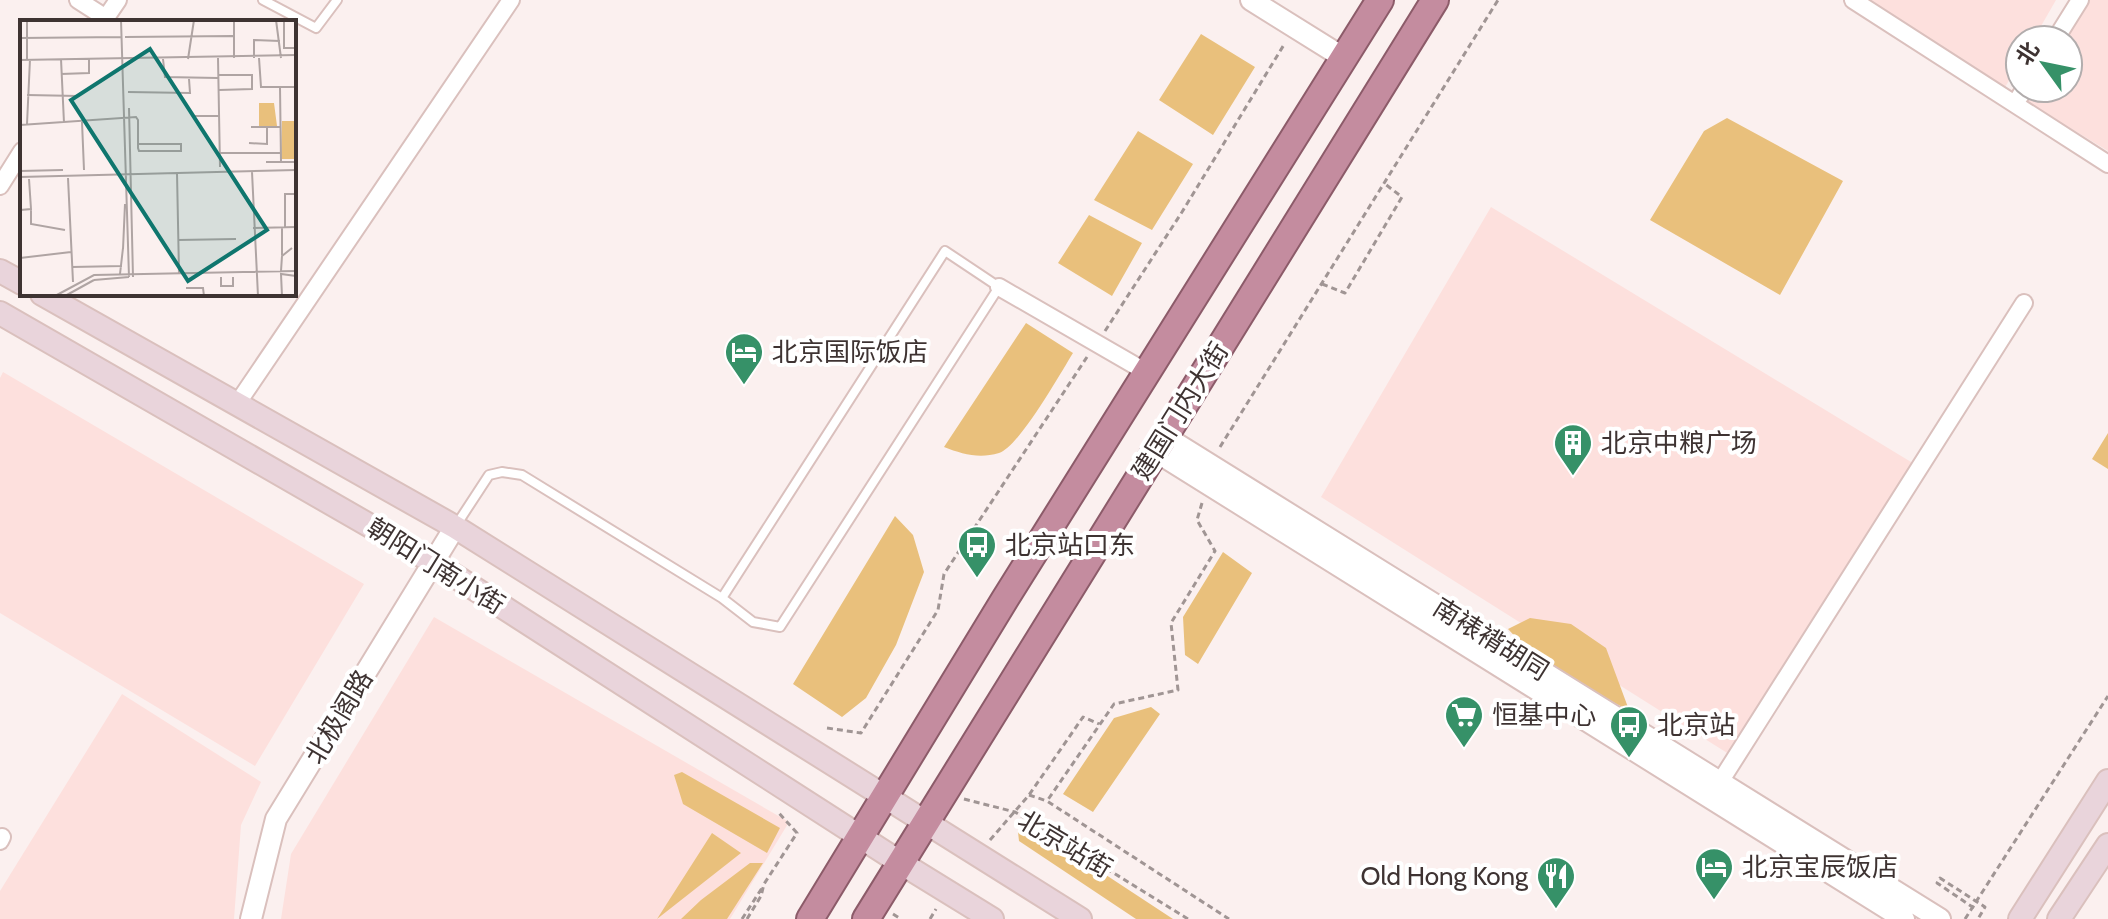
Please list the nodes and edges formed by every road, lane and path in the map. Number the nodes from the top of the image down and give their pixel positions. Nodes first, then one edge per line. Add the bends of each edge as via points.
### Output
1 (78, 0) edge
2 (118, 0) edge
3 (263, 0) edge
4 (337, 0) edge
5 (511, 0) edge
6 (1251, 0) edge
7 (1380, 0) edge
8 (1435, 0) edge
9 (1853, 0) edge
10 (2080, 0) edge
11 (105, 20) edge
12 (2065, 24) edge
13 (1285, 43) dead end
14 (1344, 58) junction
15 (2004, 97) edge
16 (2015, 104) edge
17 (20, 154) edge
18 (2108, 164) edge
19 (1385, 184) dead end
20 (0, 186) edge
21 (0, 271) edge
22 (20, 282) edge
23 (1322, 284) dead end
24 (999, 287) junction
25 (46, 296) edge
26 (2024, 303) dead end
27 (0, 313) edge
28 (1097, 343) junction
29 (1148, 373) junction
30 (237, 404) junction
31 (1160, 444) junction
32 (455, 527) junction
33 (433, 562) junction
34 (722, 598) junction
35 (2108, 696) edge
36 (1100, 725) dead end
37 (827, 728) dead end
38 (2108, 781) edge
39 (1720, 782) junction
40 (943, 794) junction
41 (884, 797) junction
42 (1047, 801) dead end
43 (778, 812) dead end
44 (926, 822) junction
45 (861, 837) junction
46 (2108, 845) edge
47 (901, 863) junction
48 (1974, 908) junction
49 (2064, 918) edge
50 (251, 919) edge
51 (744, 919) edge
52 (810, 919) edge
53 (866, 919) edge
54 (992, 919) edge
55 (1080, 919) edge
56 (1188, 919) edge
57 (1904, 919) edge
58 (1940, 919) edge
59 (1965, 919) edge
60 (1978, 919) edge
61 (2020, 919) edge

1 - 11 street
2 - 11 street
3 - 4 lane via 316,28
5 - 30 street
6 - 14 street
7 - 14 highway, 建国门内大街
8 - 31 highway, 建国门内大街
9 - 15 street
10 - 12 street
13 - 28 path
14 - 29 highway, 建国门内大街
16 - 18 street
17 - 20 street
19 - 23 path via 1402,197 1345,293
21 - 22 main road
24 - 28 street
24 - 34 lane via 780,627 753,622
24 - 34 lane via 945,251
25 - 30 main road, 朝阳门南小街
26 - 39 street
27 - 33 main road, 朝阳门南小街
28 - 29 street
28 - 37 path via 944,574 938,610 861,733
29 - 41 highway, 建国门内大街
30 - 32 main road, 朝阳门南小街
31 - 39 street, 南裱褙胡同
31 - 40 highway, 建国门内大街
31 - 57 street
32 - 33 street, 北极阁路
32 - 34 lane via 489,475 522,475
32 - 41 main road, 朝阳门南小街
33 - 45 main road, 朝阳门南小街
33 - 50 street, 北极阁路 via 276,819
35 - 48 path
36 - 42 path via 1083,717 1029,795
38 - 61 main road
39 - 58 street, 南裱褙胡同
40 - 44 highway, 建国门内大街
40 - 56 path, 北京站街 via 1015,812
41 - 44 main road, 朝阳门南小街
41 - 45 highway, 建国门内大街
43 - 51 path via 797,833
44 - 47 highway, 建国门内大街
44 - 55 main road, 北京站街
45 - 47 main road, 朝阳门南小街
45 - 52 highway
46 - 49 main road
47 - 53 highway
47 - 54 main road
48 - 59 path
48 - 60 path, bridge via 1937,883 1940,878 1985,907

